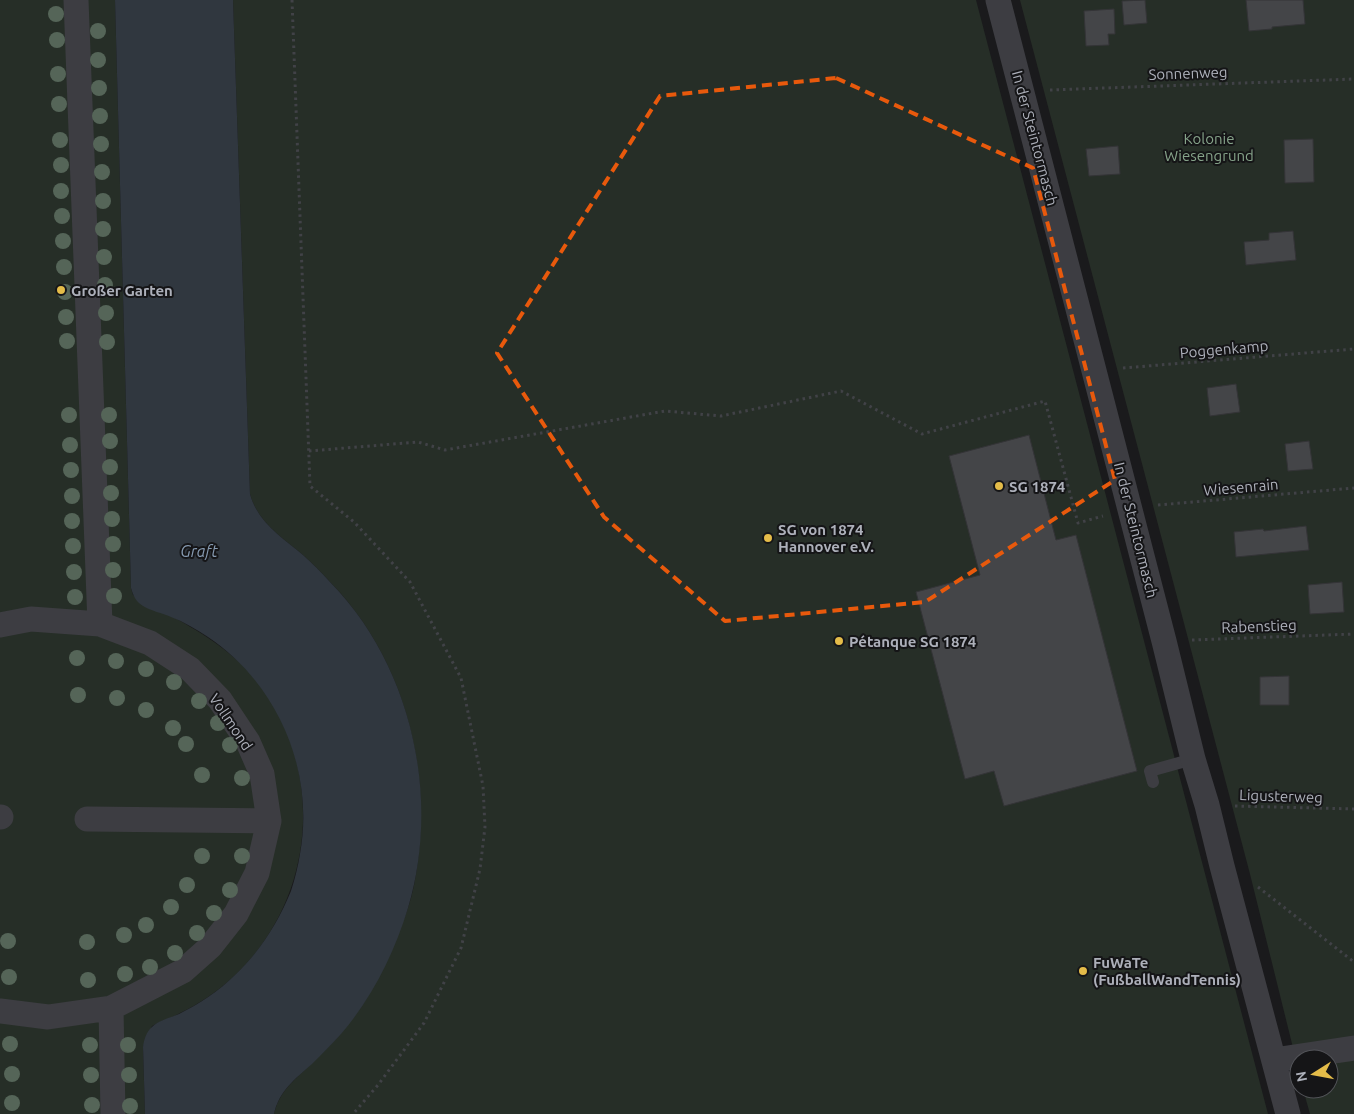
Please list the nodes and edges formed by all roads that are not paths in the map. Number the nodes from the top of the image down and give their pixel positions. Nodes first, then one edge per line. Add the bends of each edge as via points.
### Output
1 (76, 0) edge
2 (998, 0) edge
3 (100, 624) junction
4 (0, 625) edge
5 (1193, 759) junction
6 (1153, 782) dead end
7 (87, 819) dead end
8 (269, 821) junction
9 (111, 1008) junction
10 (0, 1011) edge
11 (1354, 1048) edge
12 (1274, 1060) junction
13 (113, 1114) edge
14 (1288, 1114) edge

1 - 3 street
2 - 5 street, In der Steintormasch
3 - 4 street, Vollmond via 32,619
3 - 8 street, Vollmond via 150,643 190,669 220,700 248,742 262,774
5 - 6 lane via 1150,771
5 - 12 street, In der Steintormasch
7 - 8 street
8 - 9 street, Vollmond via 257,873 236,914 210,947 183,971
9 - 10 street, Vollmond via 48,1017
9 - 13 street
11 - 12 street
12 - 14 street, In der Steintormasch

